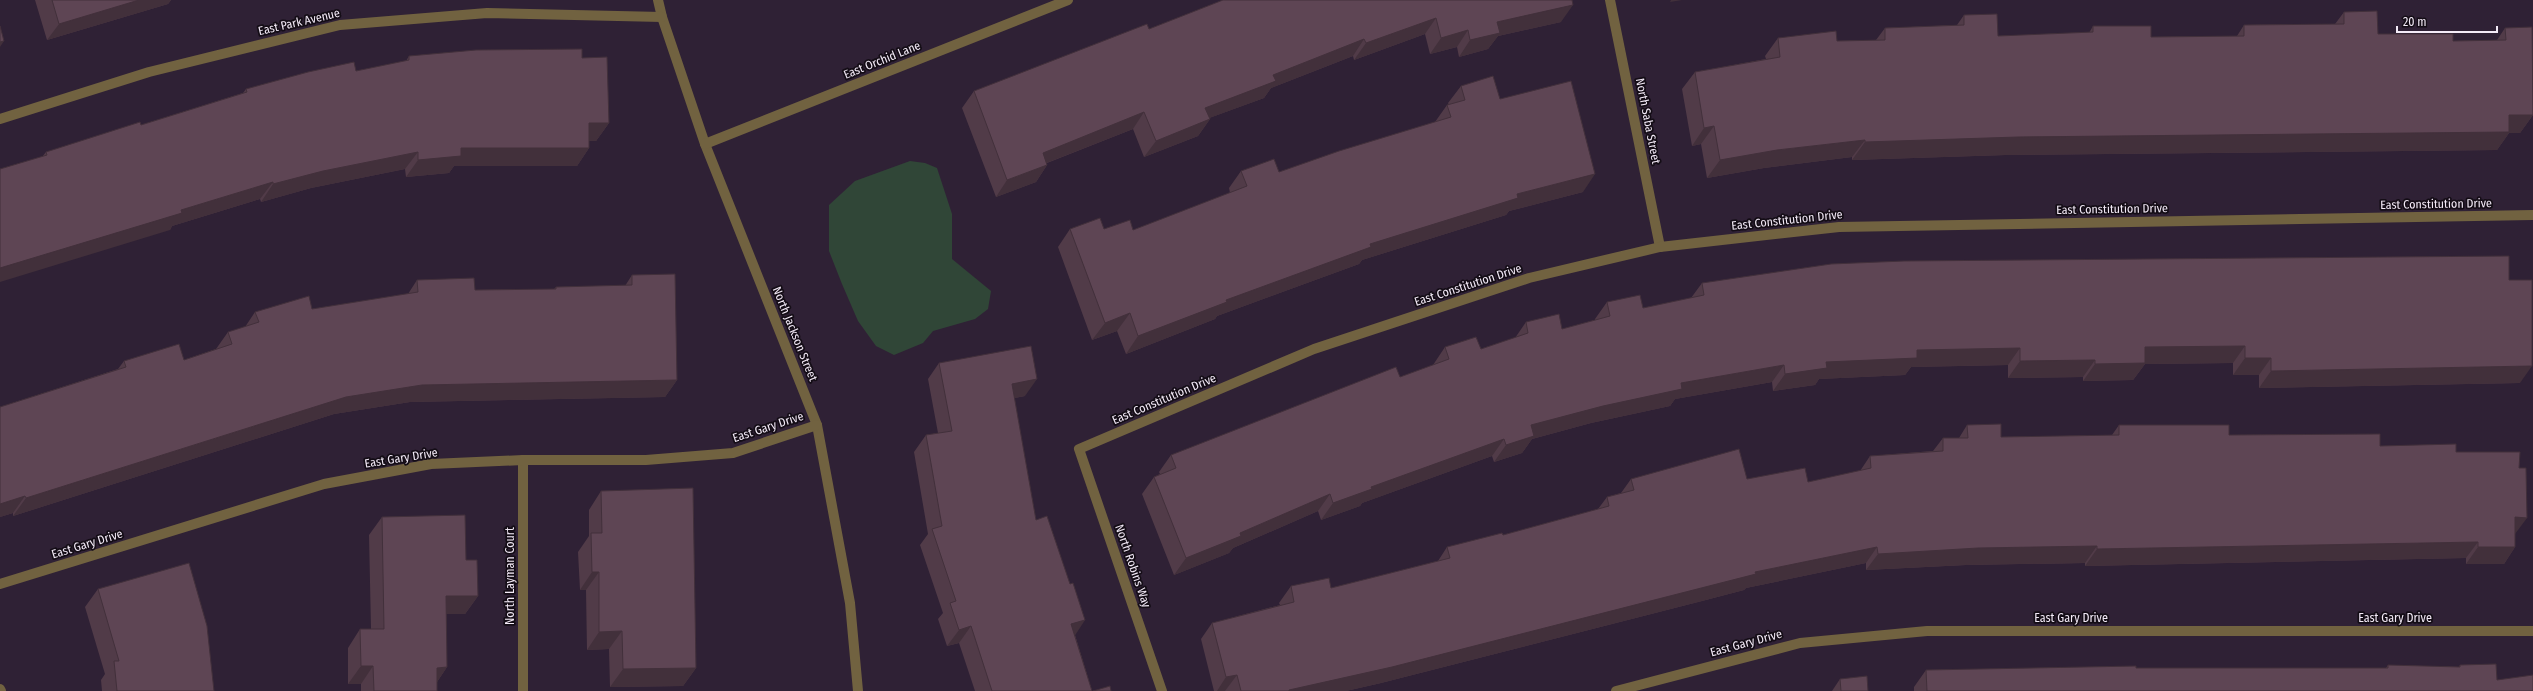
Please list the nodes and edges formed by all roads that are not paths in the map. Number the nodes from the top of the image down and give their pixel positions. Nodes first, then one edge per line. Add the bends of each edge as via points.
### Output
1 (658, 0) edge
2 (1068, 0) edge
3 (1610, 0) edge
4 (662, 17) junction
5 (0, 119) edge
6 (705, 144) junction
7 (2533, 215) edge
8 (1660, 247) junction
9 (817, 425) junction
10 (1079, 449) joint
11 (523, 460) junction
12 (0, 584) edge
13 (2533, 631) edge
14 (523, 691) edge
15 (858, 691) edge
16 (1162, 691) edge
17 (1616, 691) edge

1 - 4 street, North Jackson Street
2 - 6 street, East Orchid Lane
3 - 8 street, North Saba Street
4 - 5 street, East Park Avenue via 487,13 340,25 149,72
4 - 6 street, North Jackson Street
6 - 9 street, North Jackson Street
7 - 8 street, East Constitution Drive via 1839,227
8 - 10 street, East Constitution Drive via 1529,278 1314,350
9 - 11 street, East Gary Drive via 733,453 646,460
9 - 15 street, North Jackson Street via 850,603
10 - 16 street, North Robins Way
11 - 12 street, East Gary Drive via 431,464 324,484
11 - 14 street, North Layman Court
13 - 17 street, East Gary Drive via 1927,631 1800,643

